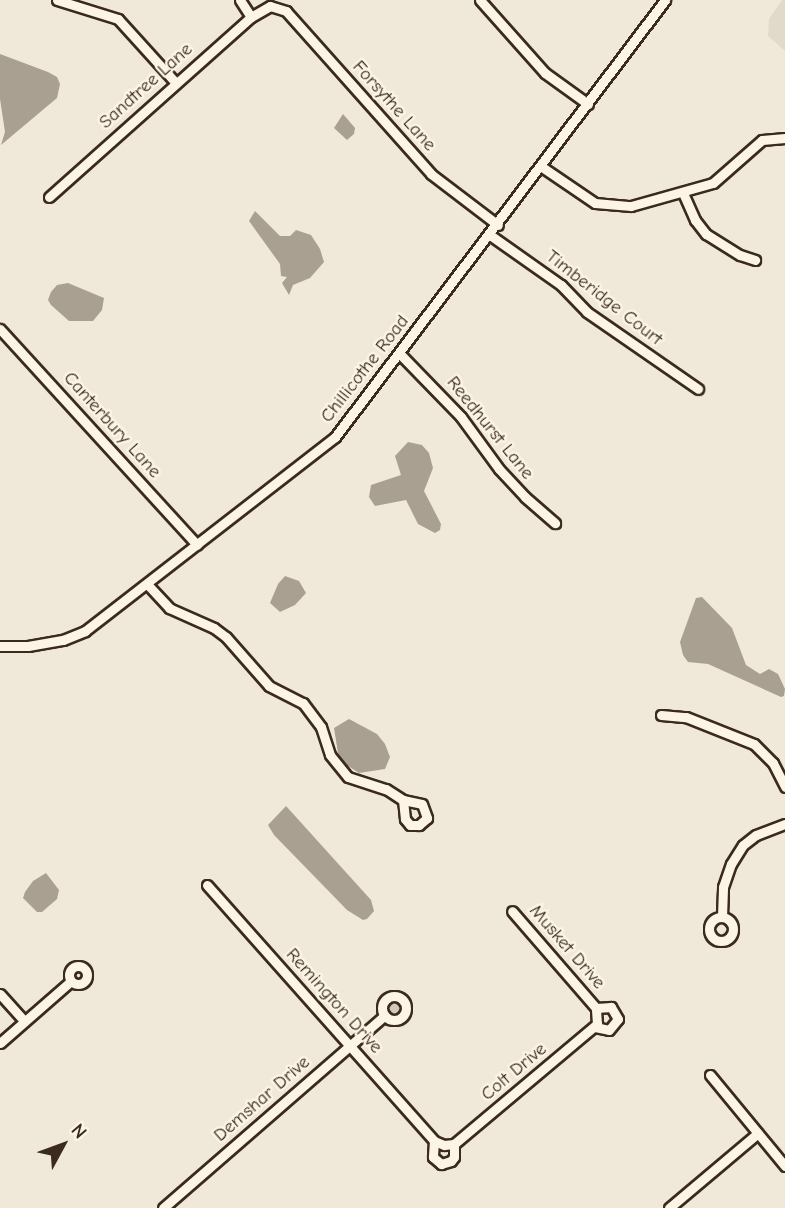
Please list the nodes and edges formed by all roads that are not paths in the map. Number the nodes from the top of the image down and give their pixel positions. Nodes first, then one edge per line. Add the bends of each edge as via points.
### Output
1 (57, 0) edge
2 (240, 0) edge
3 (480, 0) edge
4 (665, 0) edge
5 (269, 3) edge
6 (251, 17) junction
7 (176, 83) junction
8 (588, 104) junction
9 (785, 138) edge
10 (542, 167) junction
11 (683, 193) junction
12 (49, 197) dead end
13 (498, 225) junction
14 (489, 235) junction
15 (755, 260) dead end
16 (0, 329) edge
17 (400, 354) junction
18 (698, 389) dead end
19 (555, 523) dead end
20 (197, 545) junction
21 (147, 584) junction
22 (0, 646) edge
23 (661, 715) dead end
24 (785, 788) edge
25 (403, 800) dead end
26 (785, 824) edge
27 (207, 885) dead end
28 (512, 911) dead end
29 (722, 917) dead end
30 (71, 981) dead end
31 (0, 994) edge
32 (596, 1008) junction
33 (384, 1016) dead end
34 (24, 1021) junction
35 (595, 1027) junction
36 (0, 1043) edge
37 (350, 1046) junction
38 (710, 1075) dead end
39 (758, 1133) junction
40 (434, 1141) junction
41 (454, 1144) junction
42 (785, 1166) edge
43 (163, 1208) edge
44 (669, 1208) edge

1 - 7 street via 118,19
2 - 6 street
3 - 8 street via 545,73
4 - 8 street, Chillicothe Road
5 - 6 street, Sandtree Lane
5 - 13 street, Forsythe Lane via 286,10 432,174
6 - 7 street, Sandtree Lane
7 - 12 street, Sandtree Lane
8 - 10 street, Chillicothe Road
9 - 11 street via 762,141 713,183
10 - 11 street via 582,197 611,207
10 - 13 street, Chillicothe Road
11 - 15 street via 706,234
13 - 14 street, Chillicothe Road
14 - 17 street, Chillicothe Road
14 - 18 street, Timberidge Court via 561,285 587,312
16 - 20 street, Canterbury Lane
17 - 19 street, Reedhurst Lane via 461,417 530,503
17 - 20 street, Chillicothe Road via 335,437
20 - 21 street, Chillicothe Road
21 - 22 street, Chillicothe Road via 85,631 63,640
21 - 25 street via 169,608 226,637 269,686 303,704 321,727 330,755 348,777 386,789
23 - 24 street via 686,717 754,744 773,763
26 - 29 street via 743,845 723,887
27 - 37 street, Remington Drive
28 - 32 street, Musket Drive
30 - 34 street
31 - 34 street
32 - 35 street
32 - 35 street, Colt Drive via 611,1007 618,1019 609,1030
33 - 37 street, Demshar Drive
34 - 36 street
35 - 41 street, Colt Drive
37 - 40 street, Remington Drive
37 - 43 street, Demshar Drive
38 - 39 street
39 - 42 street
39 - 44 street
40 - 41 street
40 - 41 street, Colt Drive via 433,1157 441,1164 454,1157

